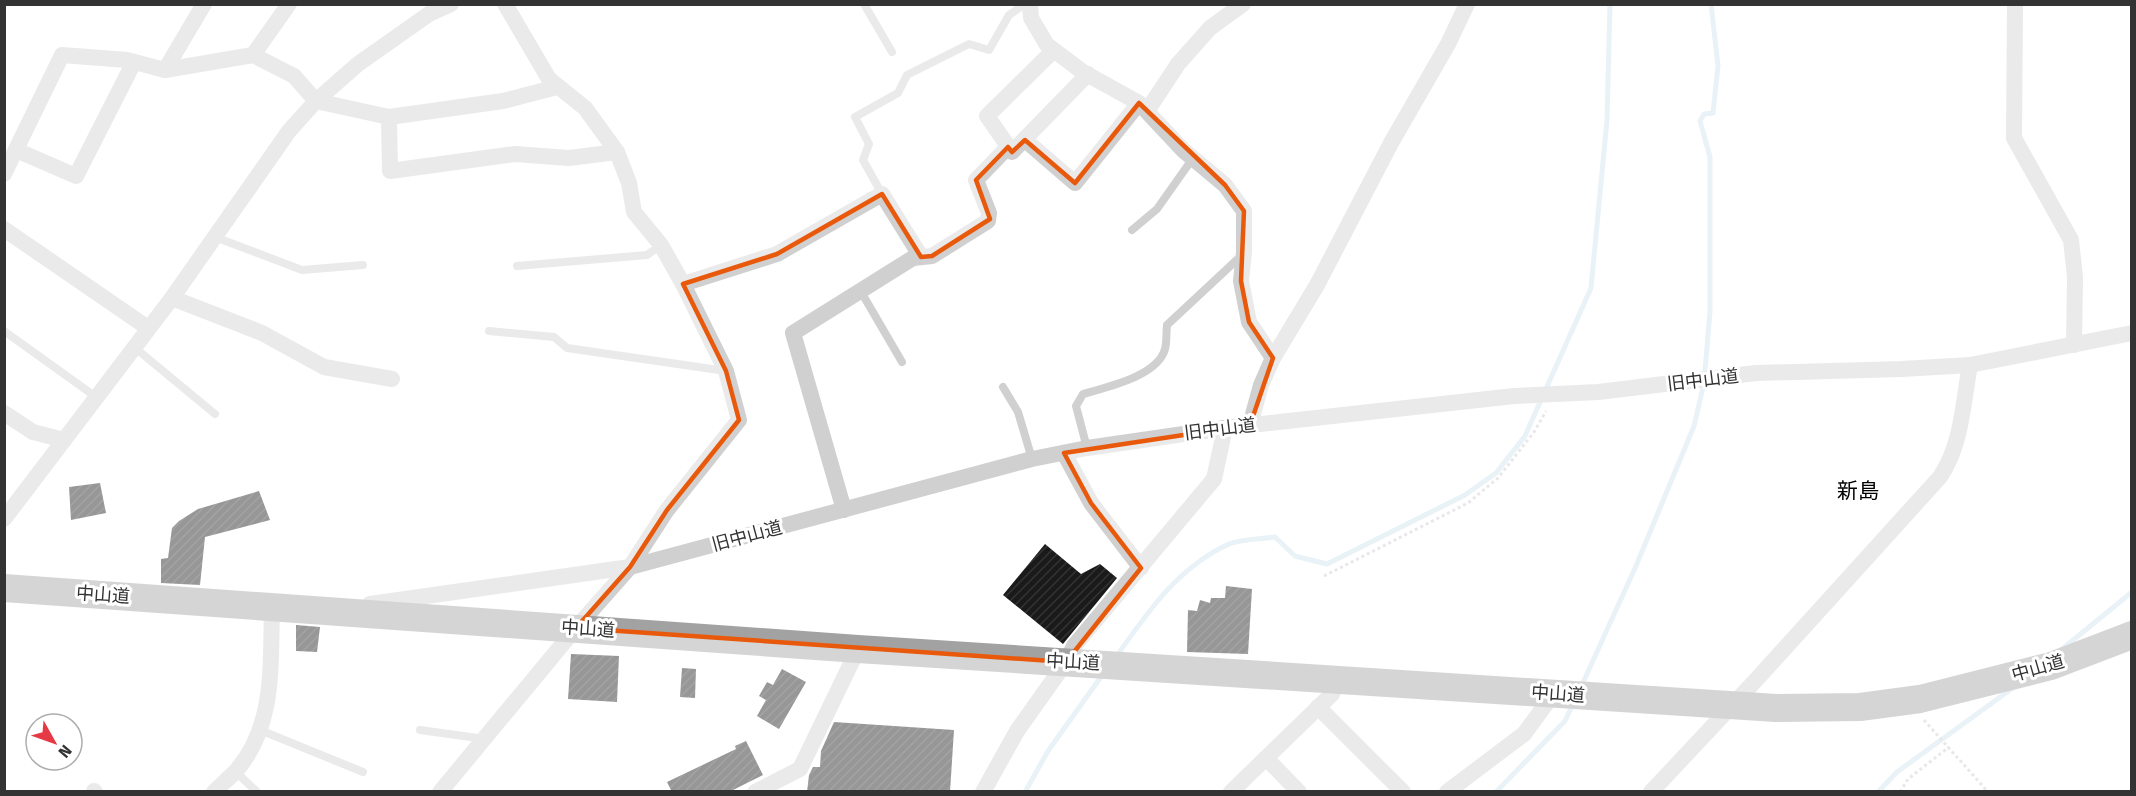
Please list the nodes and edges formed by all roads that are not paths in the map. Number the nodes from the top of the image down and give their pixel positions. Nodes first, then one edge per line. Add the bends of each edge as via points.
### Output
1 (204, 4) edge
2 (289, 4) edge
3 (451, 4) edge
4 (505, 4) edge
5 (864, 4) edge
6 (1028, 4) edge
7 (1243, 4) edge
8 (1467, 4) edge
9 (2015, 4) edge
10 (430, 9) edge
11 (1053, 51) junction
12 (892, 52) dead end
13 (253, 55) junction
14 (134, 62) junction
15 (165, 70) junction
16 (1089, 74) junction
17 (557, 87) junction
18 (316, 101) junction
19 (1143, 107) junction
20 (389, 117) junction
21 (1025, 140) junction
22 (1008, 147) junction
23 (16, 150) junction
24 (617, 152) junction
25 (1194, 158) junction
26 (4, 174) edge
27 (882, 194) junction
28 (4, 229) edge
29 (1132, 230) dead end
30 (215, 237) junction
31 (661, 245) junction
32 (1244, 252) junction
33 (913, 258) junction
34 (363, 265) dead end
35 (517, 266) dead end
36 (683, 284) junction
37 (860, 290) junction
38 (172, 298) junction
39 (148, 328) junction
40 (4, 331) edge
41 (489, 331) dead end
42 (2132, 333) edge
43 (2074, 345) junction
44 (134, 347) junction
45 (1273, 358) junction
46 (902, 362) dead end
47 (1970, 365) junction
48 (726, 371) junction
49 (392, 379) dead end
50 (1003, 387) dead end
51 (96, 397) junction
52 (4, 413) edge
53 (215, 414) dead end
54 (1250, 425) junction
55 (1225, 428) junction
56 (64, 440) junction
57 (1087, 448) junction
58 (1064, 453) junction
59 (1032, 459) junction
60 (844, 510) junction
61 (4, 519) edge
62 (630, 567) junction
63 (1141, 568) junction
64 (4, 588) edge
65 (272, 608) junction
66 (322, 611) junction
67 (576, 628) junction
68 (2132, 635) edge
69 (858, 649) junction
70 (1066, 662) junction
71 (1339, 679) junction
72 (1569, 694) junction
73 (1732, 705) junction
74 (1318, 707) junction
75 (260, 730) junction
76 (420, 730) dead end
77 (485, 739) junction
78 (1266, 758) junction
79 (236, 771) junction
80 (363, 772) dead end
81 (214, 792) edge
82 (257, 792) edge
83 (440, 792) edge
84 (755, 792) edge
85 (983, 792) edge
86 (1232, 792) edge
87 (1299, 792) edge
88 (1403, 792) edge
89 (1447, 792) edge
90 (1651, 792) edge

1 - 15 street
2 - 13 street
3 - 10 street
4 - 17 street
5 - 12 lane
6 - 11 street via 1031,18
6 - 27 lane via 1009,15 989,50 969,44 917,69 907,75 898,93 855,117 869,144 863,160
7 - 19 street via 1210,28
8 - 45 street via 1317,285
9 - 43 street via 2014,138 2071,240
10 - 18 street
11 - 16 street
11 - 22 street via 987,116
13 - 15 street
13 - 18 street via 294,76
14 - 15 street
14 - 23 street via 62,55
14 - 23 street via 76,176
16 - 19 street
16 - 21 street
17 - 20 street via 503,102
17 - 24 street via 585,108
18 - 20 street
18 - 30 street via 289,131
19 - 21 street via 1075,183
19 - 25 street
20 - 24 street via 390,171 515,154 569,158
21 - 22 street via 1012,152
22 - 33 street via 976,180 987,206 988,221 932,256
23 - 26 street
24 - 31 street via 629,183 634,212
25 - 29 lane via 1157,209
25 - 32 street via 1225,185 1244,211
27 - 33 street via 918,252
27 - 36 street via 777,254
28 - 39 street
30 - 34 lane via 302,270
30 - 38 street
31 - 35 lane via 647,255
31 - 36 street
32 - 45 street via 1241,281 1249,322
32 - 57 lane via 1167,325 1165,351 1151,369 1083,394 1076,406
33 - 37 street
36 - 48 street
37 - 46 lane
37 - 60 street via 793,333
38 - 39 street
38 - 49 street via 262,333 324,367
39 - 44 street
40 - 51 lane
41 - 48 lane via 554,337 567,348
42 - 43 street, 旧中山道
43 - 47 street, 旧中山道
44 - 51 street
44 - 53 lane
45 - 54 street
47 - 54 street, 旧中山道 via 1756,373
47 - 73 street via 1958,437 1940,477
48 - 62 street via 739,420 667,510
50 - 59 lane via 1018,412
51 - 56 street
52 - 56 street via 33,432
54 - 55 street, 旧中山道
55 - 57 street, 旧中山道
55 - 63 street via 1214,479
56 - 61 street
57 - 58 street, 旧中山道
58 - 59 street, 旧中山道
58 - 63 street via 1091,503
59 - 60 street, 旧中山道
60 - 62 street, 旧中山道
62 - 66 street, 旧中山道
62 - 67 street
63 - 70 street via 1074,646
64 - 65 highway, 中山道
65 - 66 highway, 中山道
65 - 75 street via 268,702
66 - 67 highway, 中山道
67 - 69 highway, 中山道
67 - 77 street
68 - 73 highway, 中山道 via 2051,666 1906,701 1860,707
69 - 70 highway, 中山道
69 - 84 street via 800,769
70 - 71 highway, 中山道
70 - 85 street via 1017,731
71 - 72 highway, 中山道
71 - 74 street via 1332,694
72 - 73 highway, 中山道
72 - 89 street via 1524,734
73 - 90 street
74 - 78 street
74 - 88 street
75 - 79 street
75 - 80 lane
76 - 77 lane
77 - 83 street
78 - 86 street
78 - 87 street
79 - 81 street
79 - 82 lane

